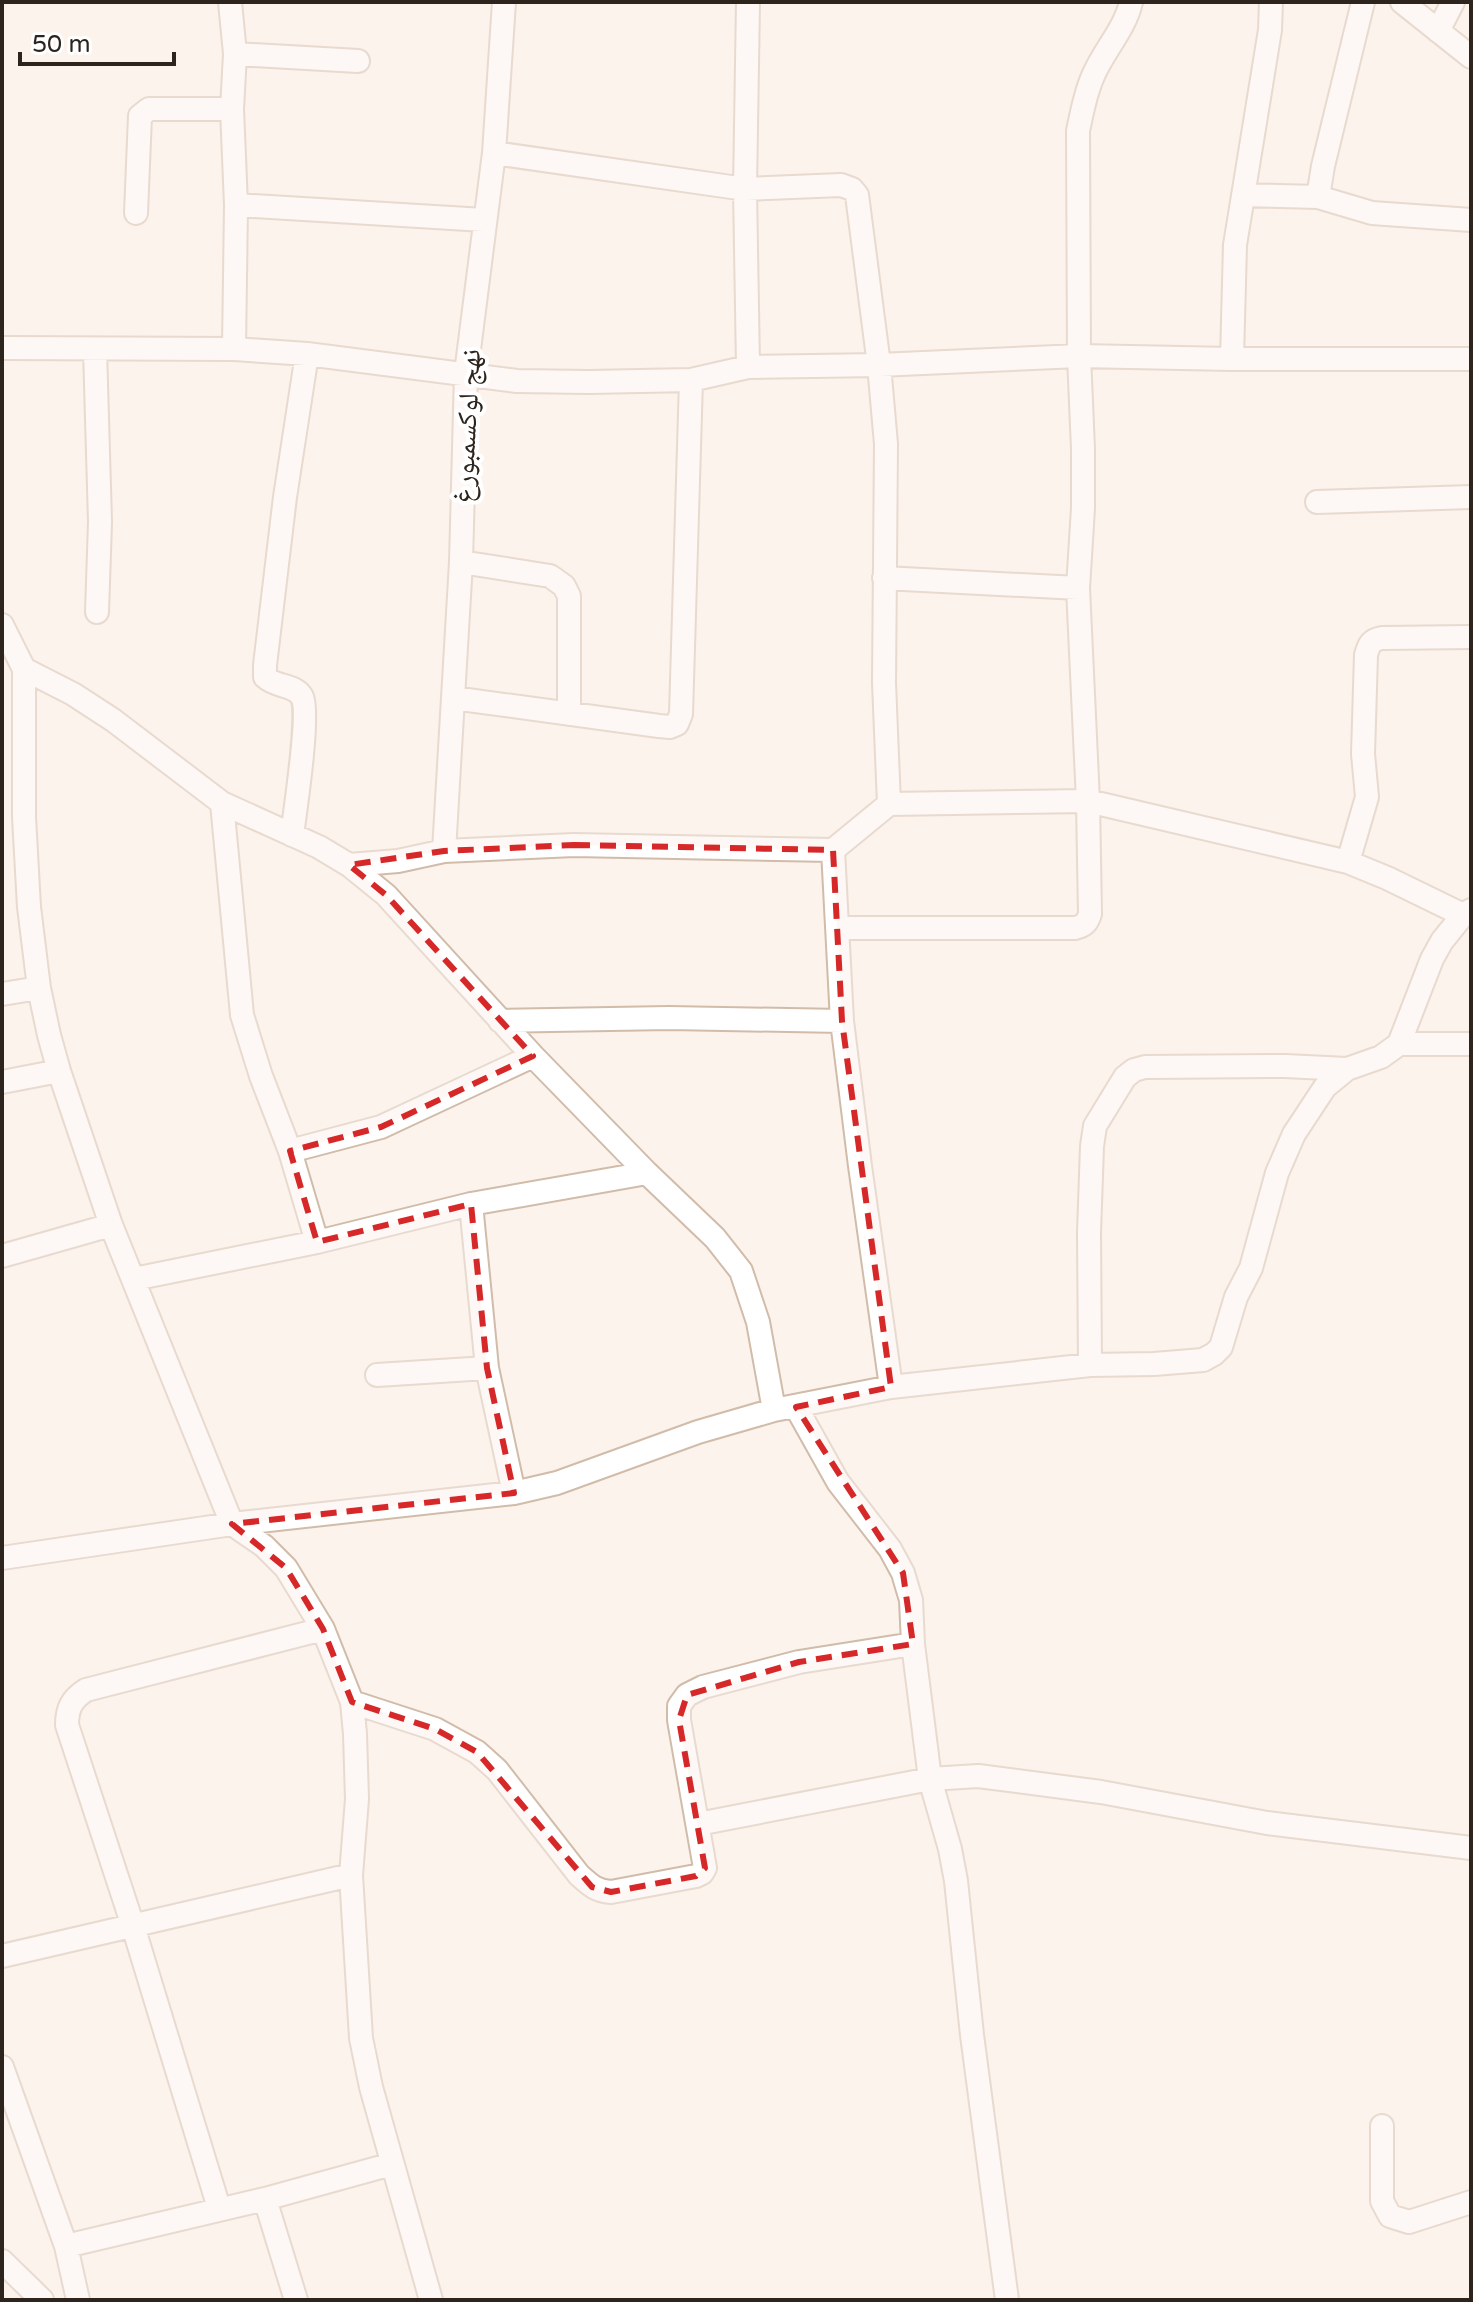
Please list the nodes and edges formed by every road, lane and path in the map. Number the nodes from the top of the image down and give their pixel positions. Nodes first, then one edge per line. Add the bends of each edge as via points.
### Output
1 (230, 2) edge
2 (504, 2) edge
3 (748, 2) edge
4 (1131, 2) edge
5 (1271, 2) edge
6 (1363, 2) edge
7 (1402, 2) edge
8 (1453, 2) edge
9 (1438, 31) junction
10 (235, 54) junction
11 (1471, 57) edge
12 (358, 61) dead end
13 (232, 109) junction
14 (494, 153) junction
15 (745, 189) junction
16 (1243, 195) junction
17 (1318, 197) junction
18 (236, 205) junction
19 (136, 213) dead end
20 (484, 220) junction
21 (1471, 220) edge
22 (2, 348) edge
23 (95, 349) junction
24 (234, 349) junction
25 (307, 354) junction
26 (1079, 356) junction
27 (1232, 359) junction
28 (1471, 359) edge
29 (879, 365) junction
30 (748, 367) junction
31 (466, 373) junction
32 (691, 380) junction
33 (1471, 497) edge
34 (1317, 502) dead end
35 (461, 562) junction
36 (884, 578) junction
37 (1078, 588) junction
38 (97, 612) dead end
39 (2, 625) edge
40 (1471, 637) edge
41 (24, 669) junction
42 (453, 698) junction
43 (569, 714) junction
44 (1088, 801) junction
45 (222, 803) junction
46 (889, 804) junction
47 (292, 835) junction
48 (833, 850) junction
49 (444, 851) junction
50 (1348, 862) junction
51 (349, 865) junction
52 (1467, 912) edge
53 (837, 928) junction
54 (39, 988) junction
55 (2, 994) edge
56 (500, 1021) junction
57 (842, 1021) junction
58 (1399, 1044) junction
59 (1471, 1044) edge
60 (533, 1056) junction
61 (1347, 1069) junction
62 (59, 1071) junction
63 (2, 1082) edge
64 (290, 1151) junction
65 (647, 1173) junction
66 (471, 1204) junction
67 (111, 1225) junction
68 (317, 1242) junction
69 (2, 1256) edge
70 (134, 1279) junction
71 (1090, 1365) junction
72 (487, 1368) junction
73 (377, 1375) dead end
74 (891, 1387) junction
75 (785, 1409) junction
76 (514, 1493) junction
77 (232, 1524) junction
78 (2, 1558) edge
79 (323, 1629) junction
80 (913, 1644) junction
81 (352, 1702) junction
82 (930, 1779) junction
83 (698, 1824) junction
84 (1471, 1848) edge
85 (351, 1875) junction
86 (133, 1926) junction
87 (2, 1956) edge
88 (2, 2067) edge
89 (1382, 2126) dead end
90 (392, 2164) junction
91 (265, 2199) junction
92 (1471, 2202) edge
93 (219, 2208) junction
94 (66, 2246) junction
95 (2, 2261) edge
96 (42, 2300) edge
97 (78, 2300) edge
98 (296, 2300) edge
99 (431, 2300) edge
100 (1007, 2300) edge

1 - 10 street
2 - 14 street, نهج لوكسمبورغ
3 - 15 street
4 - 26 street via 1093,74 1078,131
5 - 16 street
6 - 17 street
7 - 9 street
8 - 9 street
9 - 11 street
10 - 12 street
10 - 13 street
13 - 18 street
13 - 19 street via 149,109 140,116
14 - 15 street
14 - 20 street, نهج لوكسمبورغ
15 - 29 street via 841,185 857,195
15 - 30 street
16 - 17 street
16 - 27 street via 1235,245
17 - 21 street via 1372,213
18 - 20 street
18 - 24 street
20 - 31 street, نهج لوكسمبورغ
22 - 23 street
23 - 24 street
23 - 38 street
24 - 25 street
25 - 31 street
25 - 47 street via 265,665 265,677 294,689 305,703
26 - 27 street
26 - 29 street
26 - 37 street via 1083,508
27 - 28 street
29 - 30 street
29 - 36 street via 886,444
30 - 32 street
31 - 32 street via 517,381
31 - 35 street, نهج لوكسمبورغ
32 - 43 street via 679,720 670,727
33 - 34 street
35 - 42 street, نهج لوكسمبورغ
35 - 43 street via 550,576 564,586 569,596
36 - 37 street
36 - 46 street
37 - 44 street
39 - 41 street
40 - 50 street via 1382,638 1368,644 1363,754 1367,797
41 - 45 street via 113,720
41 - 54 street via 25,832
42 - 43 street
42 - 49 street, نهج لوكسمبورغ
44 - 46 street
44 - 50 street
44 - 53 street via 1090,914 1083,927
45 - 47 street
45 - 64 street via 242,1015
46 - 48 street
47 - 51 street
48 - 49 street via 574,845
48 - 53 street
49 - 51 street
50 - 52 street
51 - 56 street via 386,895
52 - 58 street via 1432,959
53 - 57 street
54 - 55 street
54 - 62 street
56 - 57 street
56 - 60 street
57 - 74 street
58 - 59 street
58 - 61 street
60 - 64 street via 381,1127
60 - 65 street
61 - 71 street via 1325,1087 1294,1134 1221,1347 1203,1360
61 - 71 street via 1145,1067 1125,1077 1095,1126 1092,1146
62 - 63 street
62 - 67 street
64 - 68 street
65 - 66 street
65 - 75 street via 715,1238 741,1271
66 - 68 street
66 - 72 street
67 - 69 street
67 - 70 street
68 - 70 street
70 - 77 street
71 - 74 street
72 - 73 street
72 - 76 street
74 - 75 street
75 - 76 street
75 - 80 street via 890,1549 911,1600
76 - 77 street
77 - 78 street
77 - 79 street via 286,1568
79 - 81 street
79 - 86 street via 86,1690 72,1701 67,1725
80 - 82 street
80 - 83 street via 799,1662 687,1695 679,1706 679,1720
81 - 83 street via 435,1729 477,1752 579,1875 600,1891 702,1873
81 - 85 street via 357,1799
82 - 83 street
82 - 84 street via 978,1776 1267,1823
82 - 100 street via 956,1881
85 - 86 street
85 - 90 street via 361,2038
86 - 87 street
86 - 93 street
88 - 94 street
89 - 92 street via 1382,2201 1390,2216 1409,2222
90 - 91 street
90 - 99 street
91 - 93 street
91 - 98 street
93 - 94 street
94 - 97 street
95 - 96 street

